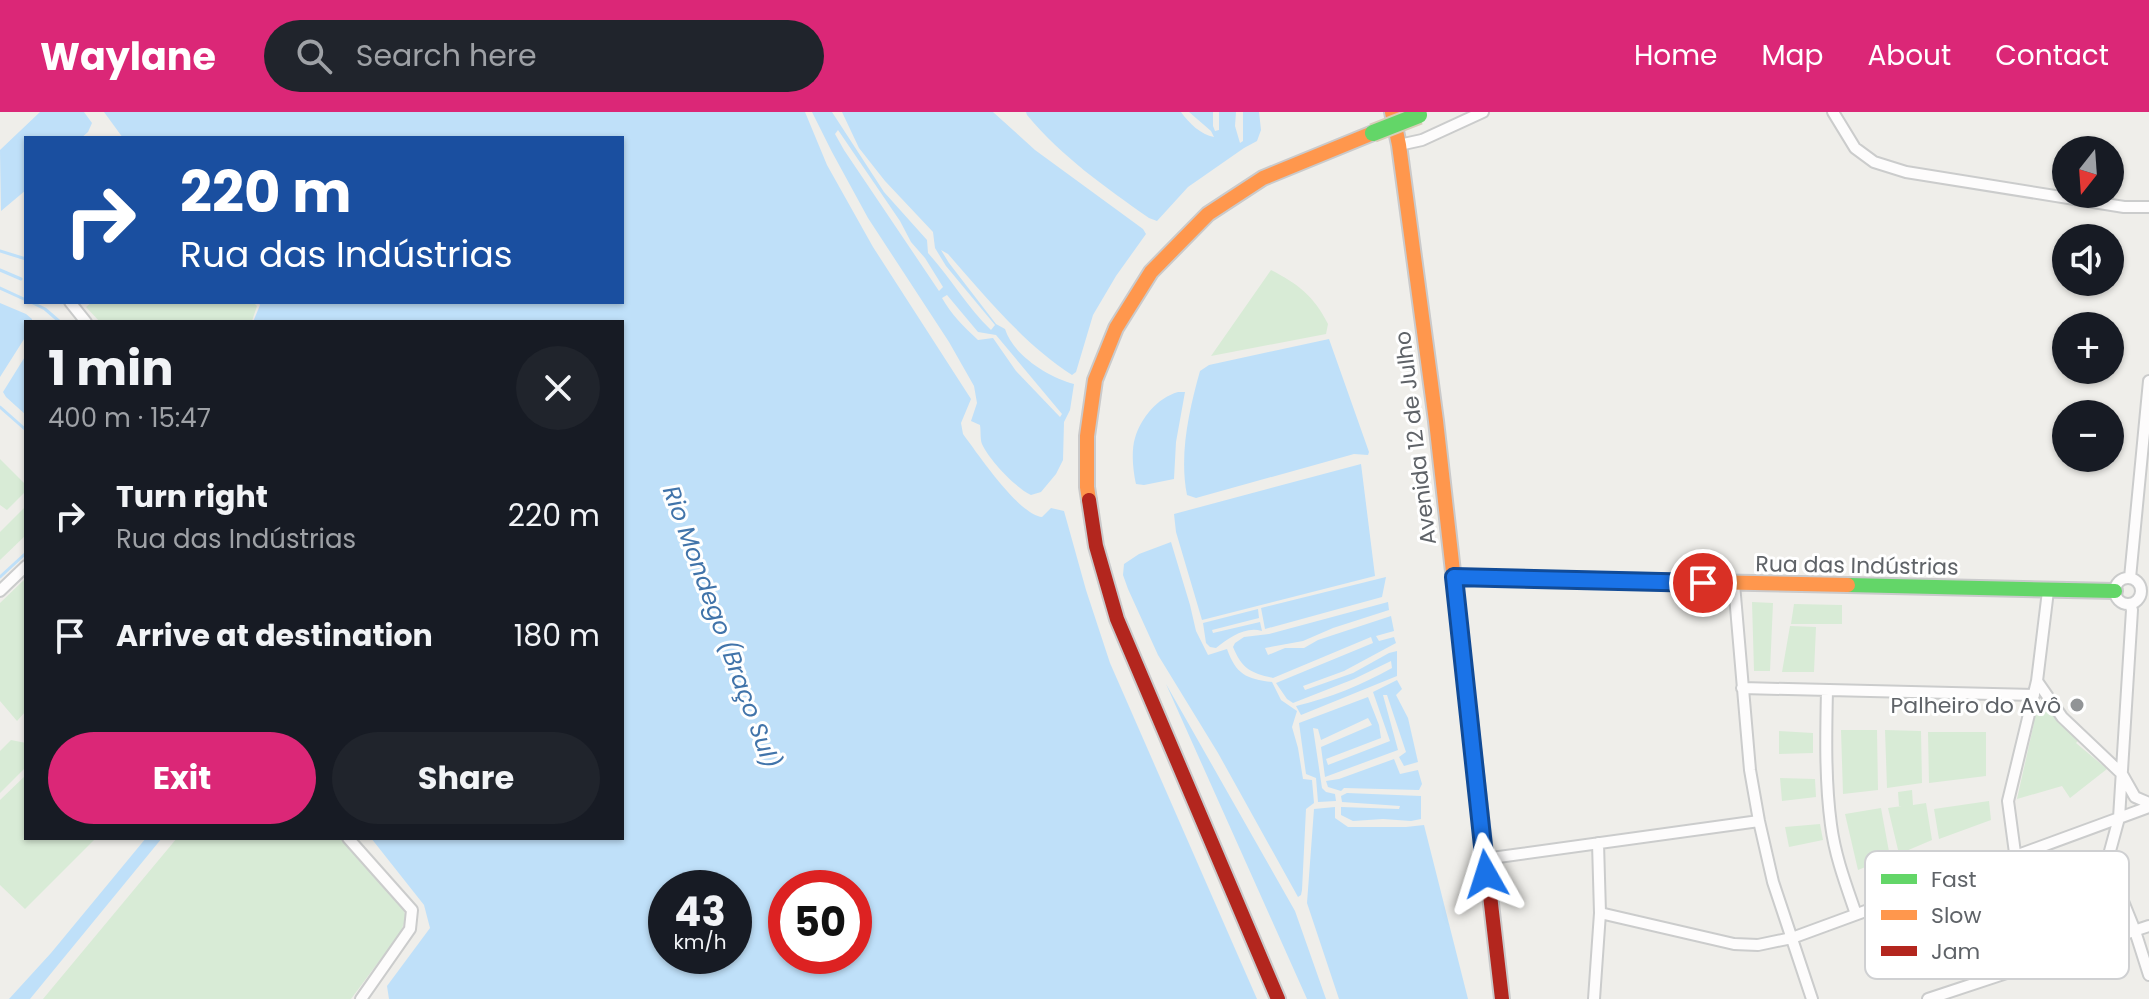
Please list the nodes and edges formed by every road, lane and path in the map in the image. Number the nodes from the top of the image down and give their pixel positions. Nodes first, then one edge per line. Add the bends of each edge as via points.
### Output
1 (1392, 112) edge
2 (1483, 112) edge
3 (1833, 112) edge
4 (1423, 114) edge
5 (1399, 145) junction
6 (2149, 207) edge
7 (72, 304) edge
8 (84, 320) edge
9 (2149, 381) edge
10 (24, 568) edge
11 (1454, 577) junction
12 (2130, 578) junction
13 (1734, 584) junction
14 (2145, 590) edge
15 (0, 591) edge
16 (2048, 591) junction
17 (2115, 591) junction
18 (2130, 604) junction
19 (2037, 681) junction
20 (1742, 688) junction
21 (1827, 690) junction
22 (2034, 695) junction
23 (2122, 774) junction
24 (2149, 805) edge
25 (2119, 818) junction
26 (1759, 821) junction
27 (350, 840) edge
28 (1598, 843) junction
29 (2015, 851) edge
30 (2030, 851) edge
31 (2110, 851) edge
32 (1484, 859) junction
33 (1865, 911) edge
34 (1600, 913) junction
35 (1856, 914) junction
36 (2129, 916) edge
37 (2149, 926) edge
38 (2135, 931) junction
39 (2129, 933) edge
40 (1792, 938) junction
41 (2149, 975) edge
42 (1989, 979) edge
43 (361, 999) edge
44 (1278, 999) edge
45 (1502, 999) edge
46 (1594, 999) edge
47 (1812, 999) edge
48 (1928, 999) edge

1 - 5 main road, Avenida 12 de Julho
2 - 5 street
3 - 6 street via 1855,148 1874,162 1906,172
4 - 44 main road, bridge via 1263,178 1208,214 1151,272 1116,328 1095,380 1087,487 1096,546 1117,619
5 - 11 main road, Avenida 12 de Julho
7 - 8 street
9 - 12 street
10 - 15 street
11 - 13 main road, Rua das Indústrias
11 - 32 main road, Avenida 12 de Julho
12 - 14 street
12 - 17 street via 2119,581
13 - 16 main road, Rua das Indústrias
13 - 20 street
14 - 18 street
16 - 17 main road, Rua das Indústrias
16 - 19 street
17 - 18 street
18 - 23 street
19 - 22 street
19 - 23 street via 2069,725
20 - 21 street
20 - 26 street
21 - 22 street
21 - 35 street via 1831,826
22 - 29 street via 2008,801
23 - 24 street via 2135,797
23 - 25 street
24 - 25 street
25 - 30 street
25 - 31 street
26 - 28 street
26 - 40 street
27 - 43 street via 412,910 410,929
28 - 32 street
28 - 34 street
32 - 45 main road, Avenida 12 de Julho
33 - 35 street
34 - 40 street via 1734,944
34 - 46 street
35 - 40 street
36 - 38 street
37 - 38 street
38 - 39 street
38 - 41 street
40 - 47 street
42 - 48 street

